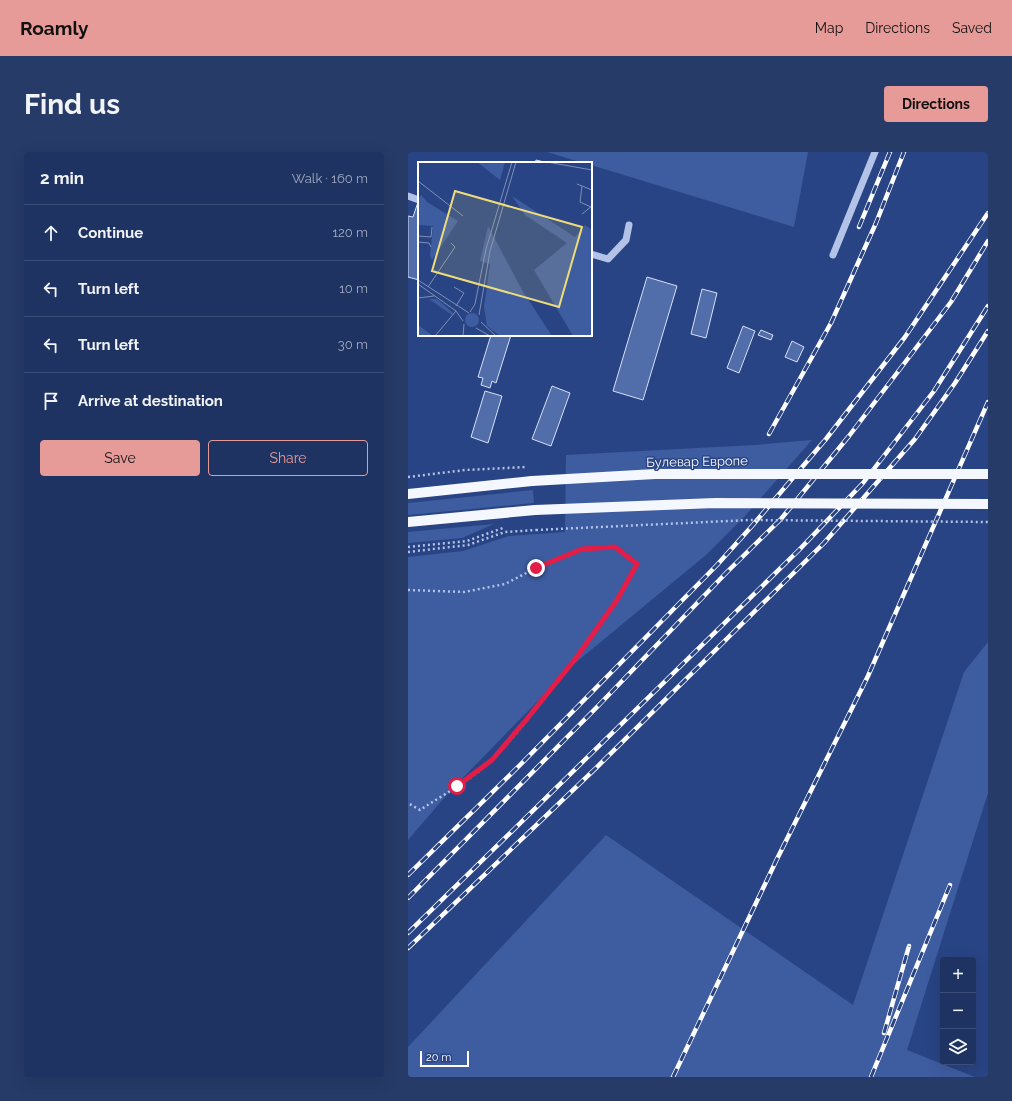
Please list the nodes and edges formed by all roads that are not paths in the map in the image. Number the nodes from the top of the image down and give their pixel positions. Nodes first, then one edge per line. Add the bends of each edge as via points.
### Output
1 (874, 152) edge
2 (408, 196) edge
3 (418, 200) edge
4 (629, 225) dead end
5 (592, 254) edge
6 (833, 255) dead end
7 (988, 474) edge
8 (408, 494) edge
9 (988, 504) edge
10 (408, 522) edge

1 - 6 lane
2 - 3 lane
4 - 5 lane via 626,240 608,260
7 - 8 main road, Булевар Европе, bridge via 655,474 532,481
9 - 10 main road, bridge via 722,503 534,510

